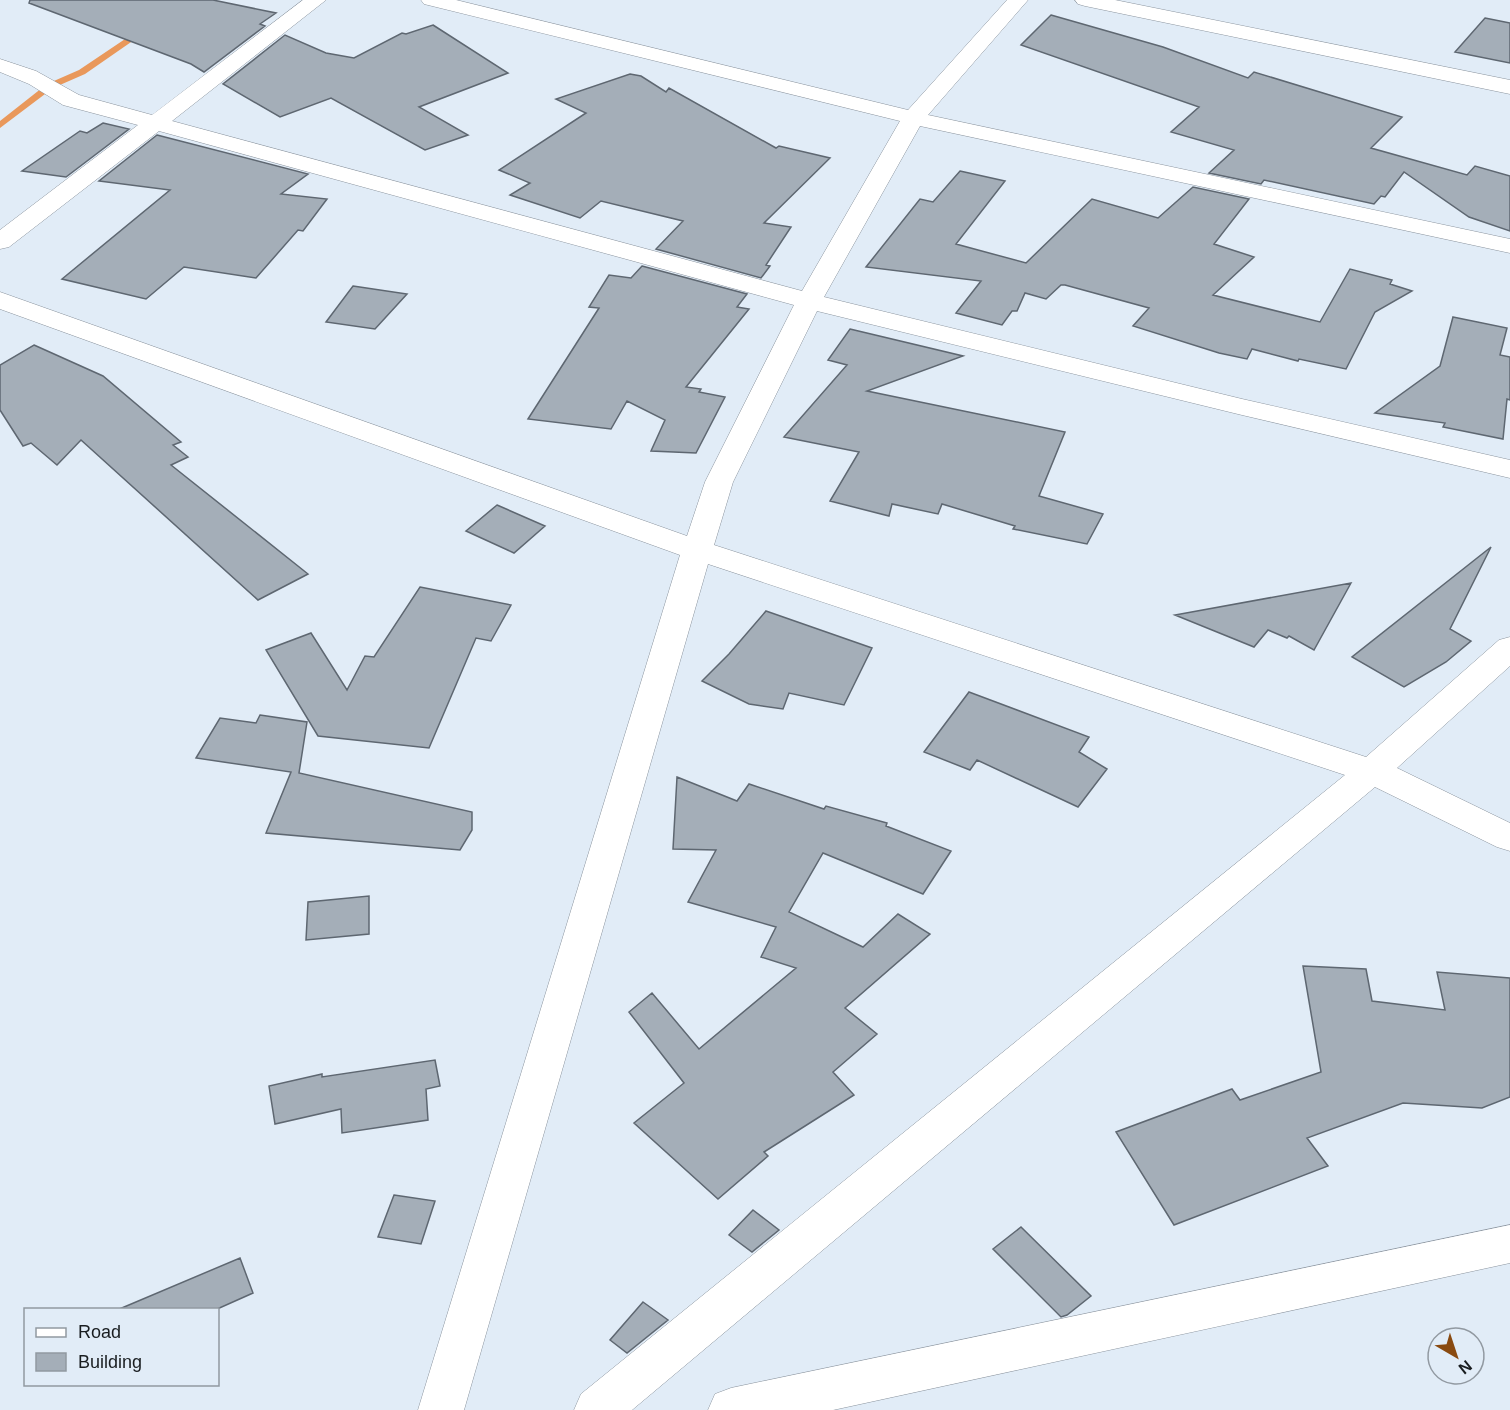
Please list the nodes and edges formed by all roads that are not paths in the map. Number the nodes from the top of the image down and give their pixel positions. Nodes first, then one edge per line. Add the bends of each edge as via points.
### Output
1 (316, 0) edge
2 (431, 0) edge
3 (1018, 0) edge
4 (1085, 0) edge
5 (0, 65) edge
6 (1510, 87) edge
7 (913, 118) junction
8 (152, 123) junction
9 (0, 242) edge
10 (1510, 246) edge
11 (0, 300) edge
12 (809, 301) junction
13 (1510, 469) edge
14 (697, 550) junction
15 (1510, 648) edge
16 (1372, 771) junction
17 (1510, 838) edge
18 (1510, 1244) edge
19 (434, 1406) edge
20 (597, 1410) edge
21 (731, 1410) edge

1 - 8 street
2 - 7 street
3 - 7 street
4 - 6 street
5 - 8 street via 50,86 71,100
7 - 10 street
7 - 12 street
8 - 9 street
8 - 12 street
11 - 14 street
12 - 13 street
12 - 14 street via 719,482
14 - 16 street
14 - 19 street
15 - 16 street
16 - 17 street
16 - 20 street
18 - 21 street

